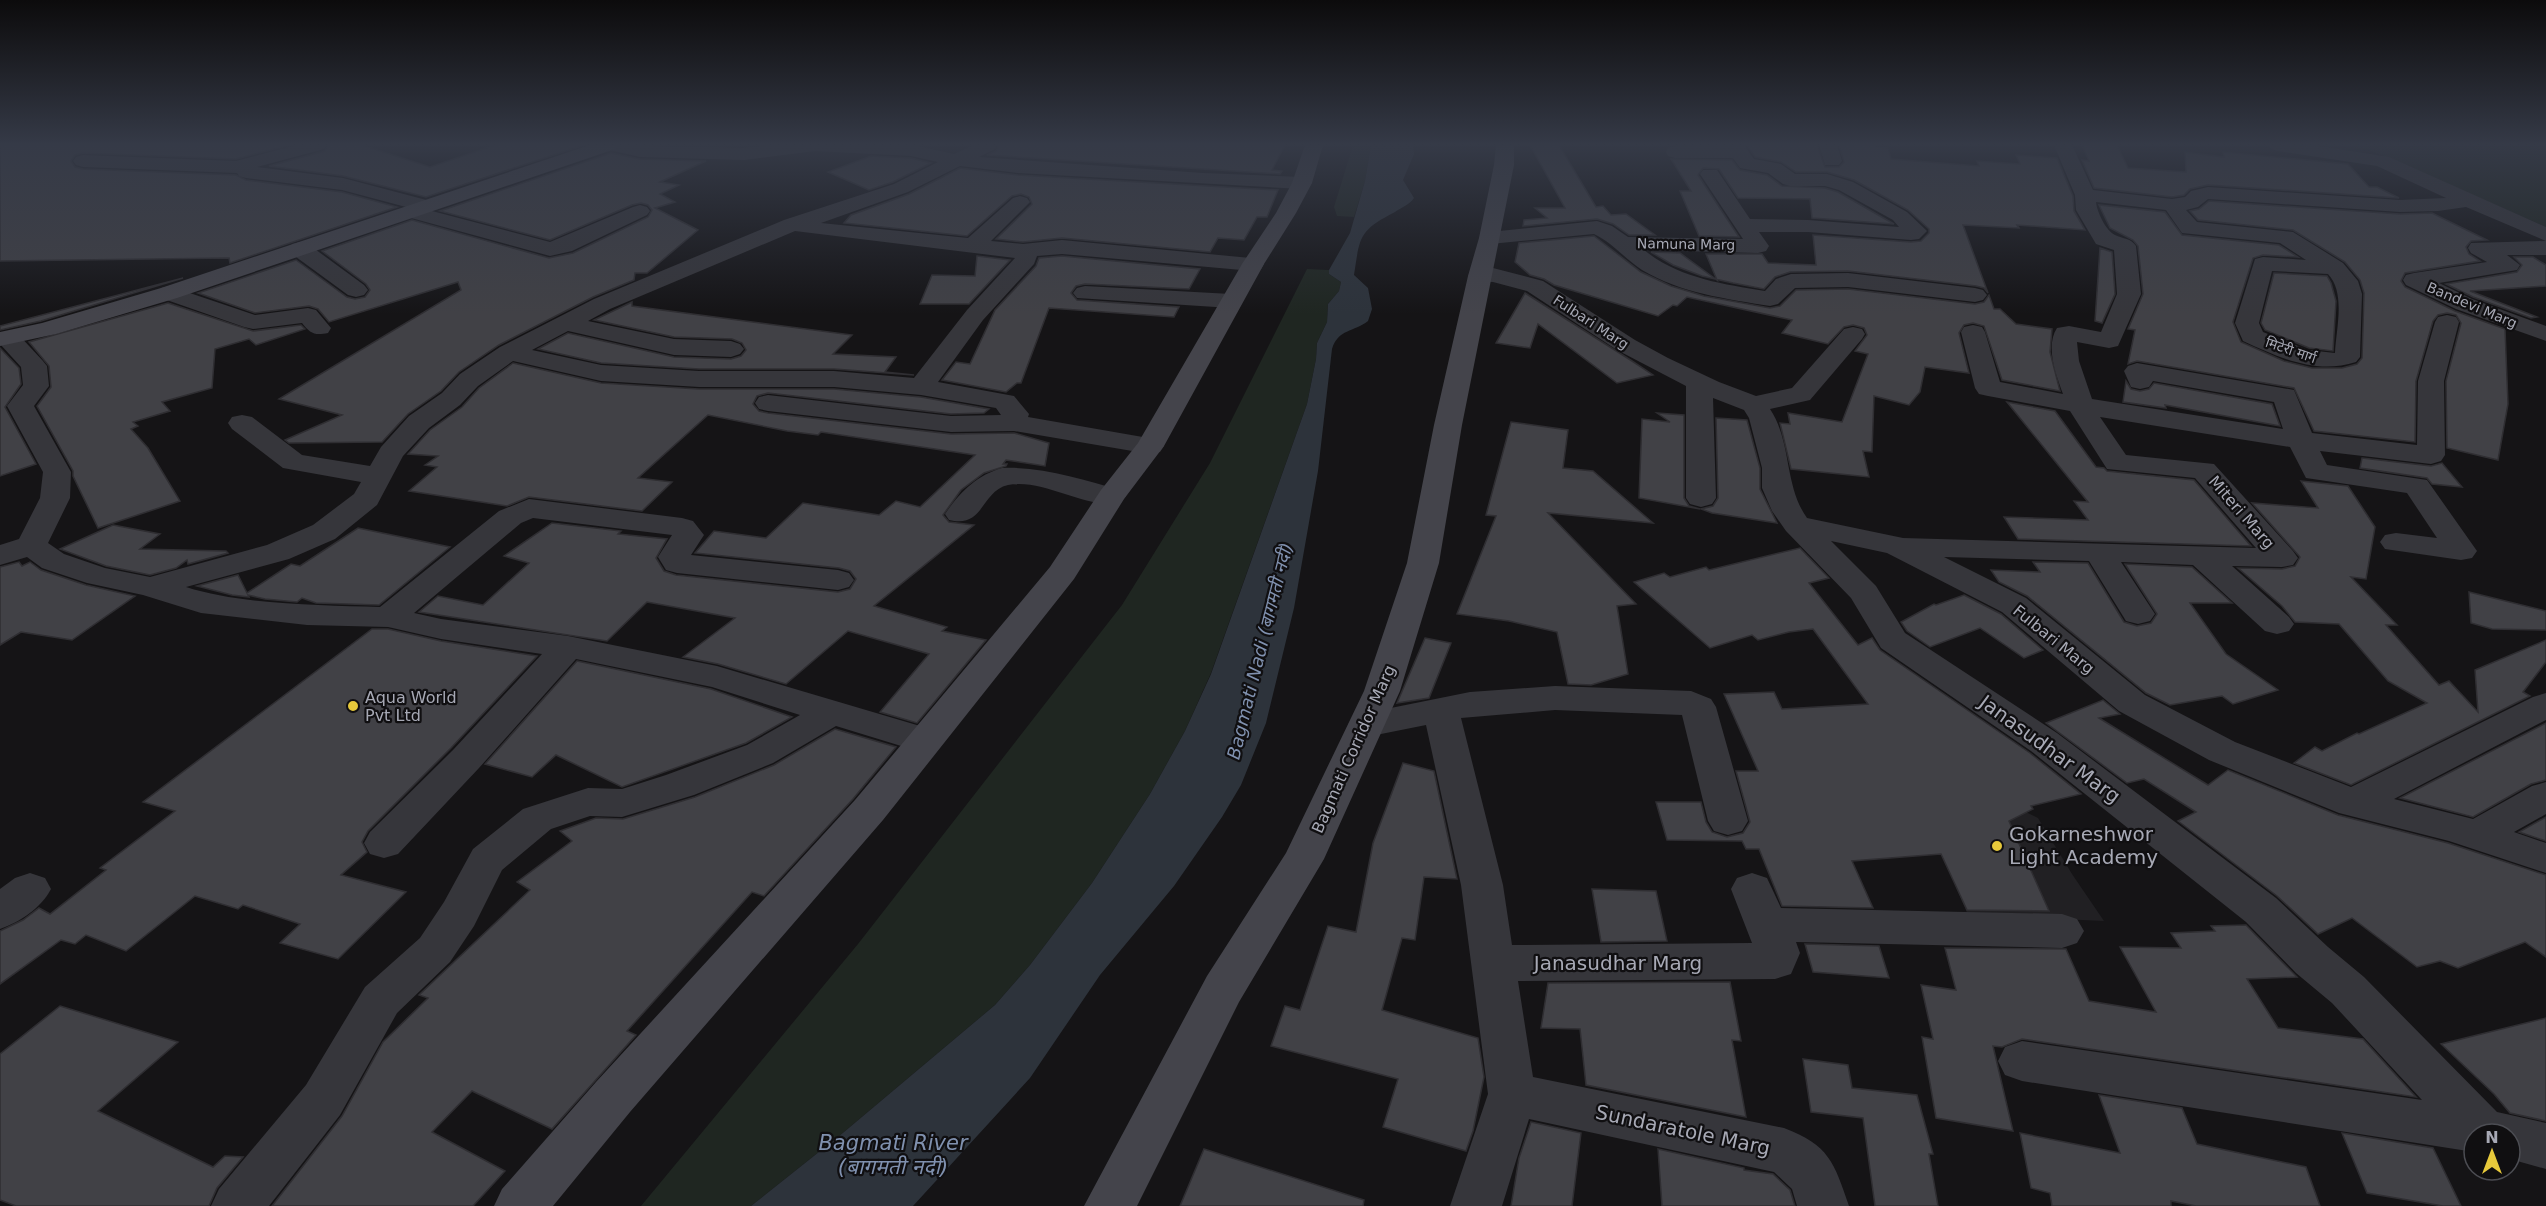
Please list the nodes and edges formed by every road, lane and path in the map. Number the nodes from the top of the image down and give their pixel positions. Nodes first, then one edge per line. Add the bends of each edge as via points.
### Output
1 (396, 201) edge
2 (442, 201) edge
3 (867, 201) edge
4 (1292, 201) edge
5 (1497, 201) edge
6 (1728, 201) edge
7 (1815, 201) edge
8 (1874, 201) edge
9 (2085, 201) edge
10 (2140, 201) edge
11 (2193, 201) edge
12 (2333, 201) edge
13 (2461, 201) edge
14 (2472, 201) edge
15 (2510, 201) edge
16 (1020, 202) dead end
17 (2172, 205) junction
18 (419, 209) junction
19 (640, 211) dead end
20 (2546, 218) edge
21 (792, 225) junction
22 (1744, 225) junction
23 (1837, 228) junction
24 (2546, 235) edge
25 (1490, 238) junction
26 (1624, 243) junction
27 (973, 246) junction
28 (2546, 248) edge
29 (300, 249) junction
30 (1023, 251) junction
31 (1253, 264) junction
32 (2335, 268) junction
33 (1935, 269) dead end
34 (1479, 276) junction
35 (1878, 284) junction
36 (356, 290) dead end
37 (169, 293) junction
38 (1085, 293) dead end
39 (1975, 295) dead end
40 (1231, 301) junction
41 (2447, 322) dead end
42 (564, 323) junction
43 (319, 328) dead end
44 (1973, 332) dead end
45 (1853, 334) dead end
46 (2546, 334) edge
47 (4, 338) edge
48 (731, 349) dead end
49 (509, 352) junction
50 (2140, 381) dead end
51 (1699, 383) junction
52 (921, 387) junction
53 (768, 403) dead end
54 (1754, 404) junction
55 (2079, 405) junction
56 (242, 423) dead end
57 (1014, 423) junction
58 (2301, 440) junction
59 (1150, 446) junction
60 (379, 476) junction
61 (1111, 496) junction
62 (1701, 498) dead end
63 (960, 514) dead end
64 (1797, 525) junction
65 (2396, 542) dead end
66 (31, 545) junction
67 (1898, 546) junction
68 (2099, 552) junction
69 (2201, 555) junction
70 (0, 556) edge
71 (838, 580) dead end
72 (151, 587) junction
73 (2139, 614) dead end
74 (388, 617) junction
75 (2277, 624) dead end
76 (568, 647) junction
77 (2546, 705) edge
78 (834, 711) junction
79 (1441, 711) junction
80 (1366, 725) junction
81 (924, 740) junction
82 (2546, 796) edge
83 (2352, 803) junction
84 (1728, 821) dead end
85 (2476, 836) junction
86 (384, 843) dead end
87 (2546, 858) edge
88 (2062, 931) dead end
89 (1493, 963) junction
90 (2022, 1061) dead end
91 (1512, 1094) junction
92 (2485, 1122) edge
93 (2462, 1129) edge
94 (2522, 1140) edge
95 (2546, 1146) edge
96 (237, 1206) edge
97 (520, 1206) edge
98 (1110, 1206) edge
99 (1476, 1206) edge
100 (1823, 1206) edge

1 - 18 street
2 - 18 street
3 - 21 street
4 - 31 street
5 - 25 street, Bagmati Corridor Marg
6 - 22 street, Namuna Marg
7 - 23 street
8 - 23 street via 1900,216 1916,231 1911,234
9 - 55 street via 2086,210 2104,239 2126,246 2130,284 2109,341 2066,333 2063,356
10 - 17 street
11 - 17 street
12 - 13 street via 2438,205
14 - 24 street
15 - 20 street
16 - 27 street
17 - 32 street, मिटेरी मार्ग via 2190,228 2285,237
18 - 19 street via 549,249 564,246
18 - 29 street
21 - 27 street
21 - 42 street
22 - 23 street
22 - 26 street, Namuna Marg via 1758,246
25 - 26 street via 1597,228
25 - 34 street, Bagmati Corridor Marg
26 - 35 street, Namuna Marg via 1649,264 1669,274 1770,299 1791,281
27 - 30 street
28 - 46 street, Bandevi Marg via 2479,248 2509,265 2415,280 2464,304
29 - 36 street
29 - 37 street
30 - 31 street via 1062,247
30 - 52 street via 1026,259 975,315
31 - 40 street
32 - 32 street, मिटेरी मार्ग via 2347,281 2350,294 2347,357 2320,361 2252,336 2247,323 2263,264
33 - 35 street via 1867,266
34 - 51 street, Fulbari Marg via 1493,275 1535,286 1626,345
34 - 80 street, Bagmati Corridor Marg via 1423,563 1382,691
35 - 39 street, Namuna Marg
37 - 43 street via 253,322 308,315
37 - 47 street
38 - 40 street
40 - 59 street
41 - 58 street via 2431,381 2431,455
42 - 48 street via 674,347
42 - 49 street
44 - 55 street via 1978,393
45 - 54 street via 1801,394
47 - 66 street via 34,366 36,386 20,406 57,472 55,498
49 - 52 street via 601,373 699,379 834,379
49 - 60 street via 419,422 391,453
50 - 58 street via 2137,371 2285,396
51 - 54 street, Fulbari Marg
51 - 62 street
52 - 57 street via 1005,402 1015,414
53 - 57 street via 951,424
54 - 64 street via 1763,418 1777,488
55 - 58 street
55 - 69 street, Miteri Marg via 2117,463 2204,470 2282,558
56 - 60 street via 293,462
57 - 59 street
58 - 65 street via 2316,472 2417,486 2461,551
59 - 61 street
60 - 72 street via 366,499 324,532 278,552
61 - 63 street via 1020,476 1003,476
61 - 81 street via 1063,572
64 - 67 street, Fulbari Marg
64 - 92 street, Janasudhar Marg via 1864,593 1893,640 2044,742 2261,910
66 - 70 street
66 - 72 street via 53,561
67 - 68 street, Miteri Marg
67 - 83 street, Fulbari Marg via 2014,605 2132,703 2222,751
68 - 69 street, Miteri Marg
68 - 73 street
69 - 75 street
71 - 74 street via 677,563 674,557 689,535 682,527 530,508 510,517
72 - 74 street via 201,603 307,615
74 - 76 street via 441,629
76 - 78 street via 717,677
76 - 86 street
77 - 83 street
78 - 81 street
78 - 96 street via 760,754 680,785 622,803 588,802 537,819 486,860 459,914 435,950 381,1000 323,1100
79 - 80 street
79 - 84 street via 1470,704 1555,698 1696,705
79 - 89 street via 1482,885
80 - 98 street, Bagmati Corridor Marg via 1304,859 1222,989
81 - 97 street via 869,810
82 - 85 street
83 - 85 street, Fulbari Marg
85 - 87 street, Fulbari Marg
88 - 89 street, Janasudhar Marg via 1759,907 1778,953 1775,961
89 - 91 street
90 - 93 street
91 - 99 street
91 - 100 street, Sundaratole Marg via 1785,1151 1811,1170
94 - 95 street

